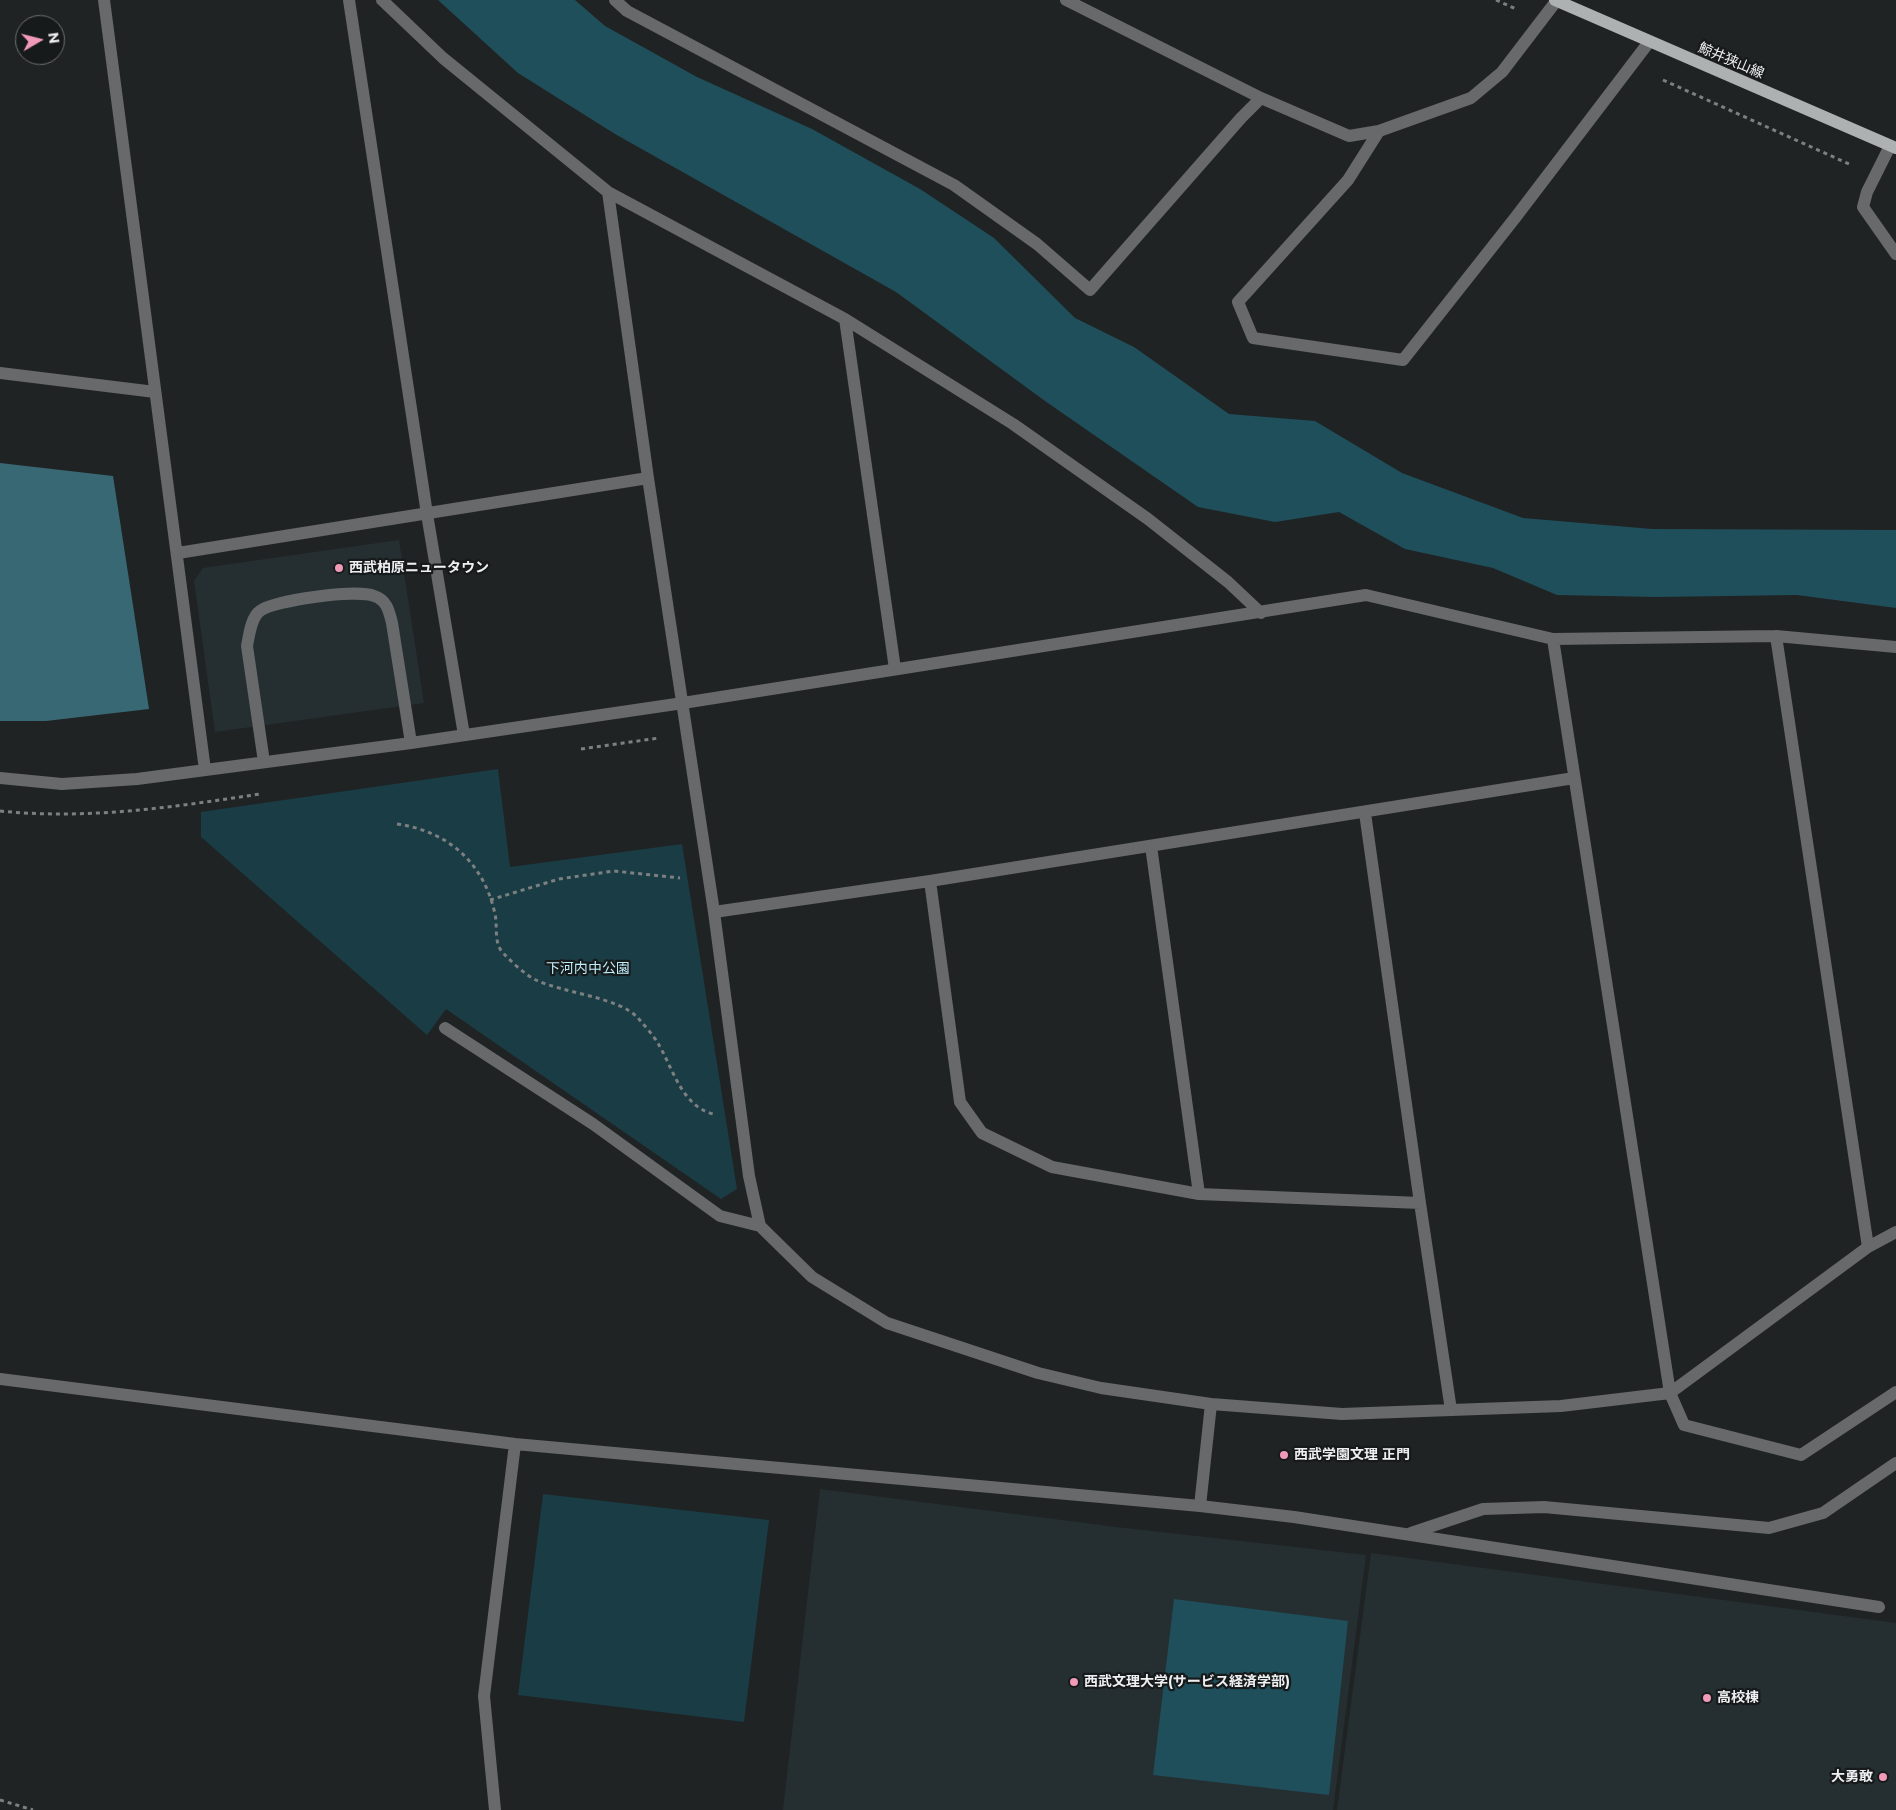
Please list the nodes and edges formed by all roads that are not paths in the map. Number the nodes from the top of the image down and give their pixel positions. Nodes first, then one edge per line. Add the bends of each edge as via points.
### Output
1 (104, 0) edge
2 (348, 0) edge
3 (382, 0) edge
4 (615, 0) edge
5 (1066, 0) edge
6 (1556, 0) edge
7 (631, 6) edge
8 (1649, 42) junction
9 (1262, 98) junction
10 (1379, 131) junction
11 (1893, 147) edge
12 (608, 192) junction
13 (1896, 254) edge
14 (845, 319) junction
15 (0, 373) edge
16 (156, 392) junction
17 (648, 478) junction
18 (427, 514) junction
19 (178, 553) junction
20 (1261, 613) junction
21 (1776, 636) junction
22 (1553, 638) junction
23 (1896, 647) edge
24 (895, 669) junction
25 (683, 704) junction
26 (464, 735) junction
27 (411, 743) junction
28 (264, 762) junction
29 (205, 770) junction
30 (0, 778) edge
31 (1574, 778) junction
32 (1365, 813) junction
33 (1151, 846) junction
34 (930, 881) junction
35 (714, 912) junction
36 (445, 1028) dead end
37 (1199, 1194) junction
38 (1420, 1203) junction
39 (760, 1226) junction
40 (1896, 1232) edge
41 (1868, 1247) junction
42 (0, 1380) edge
43 (1896, 1392) edge
44 (1670, 1393) junction
45 (1211, 1404) junction
46 (1451, 1410) junction
47 (514, 1444) junction
48 (1896, 1462) edge
49 (1200, 1506) junction
50 (1294, 1517) junction
51 (1880, 1607) dead end
52 (495, 1810) edge

1 - 16 street
2 - 18 street
3 - 12 street via 443,58
4 - 7 street
5 - 9 street
6 - 8 main road, 鯨井狭山線
6 - 10 street via 1502,72 1471,98
7 - 9 street via 954,185 1037,244 1090,290
8 - 10 street via 1403,360 1253,338 1238,302 1348,180
8 - 11 main road, 鯨井狭山線
9 - 10 street via 1350,136
11 - 13 street via 1867,192 1863,207
12 - 14 street
12 - 17 street
14 - 20 street via 1021,429 1148,519 1228,582
14 - 24 street
15 - 16 street
16 - 19 street
17 - 18 street
17 - 25 street
18 - 19 street
18 - 26 street
19 - 29 street
20 - 22 street via 1366,595
20 - 24 street
21 - 22 street
21 - 23 street
21 - 41 street
22 - 31 street
24 - 25 street
25 - 26 street
25 - 35 street
26 - 27 street
27 - 28 street
27 - 28 street via 387,604 376,596 344,594 272,604 258,611 247,646
28 - 29 street
29 - 30 street via 62,784
31 - 32 street
31 - 44 street
32 - 33 street
32 - 38 street
33 - 34 street
33 - 37 street
34 - 35 street
34 - 37 street via 960,1102 982,1133 1052,1167
35 - 39 street via 749,1176
36 - 39 street via 593,1124 720,1216
37 - 38 street
38 - 46 street
39 - 45 street via 812,1277 887,1323 1038,1373 1101,1388
40 - 41 street
41 - 44 street
42 - 47 street
43 - 44 street via 1801,1455 1684,1425
44 - 46 street via 1561,1406
45 - 46 street via 1342,1414
45 - 49 street
47 - 49 street
47 - 52 street via 484,1696
48 - 50 street via 1823,1513 1768,1528 1544,1507 1483,1509 1413,1533
49 - 50 street
50 - 51 street

